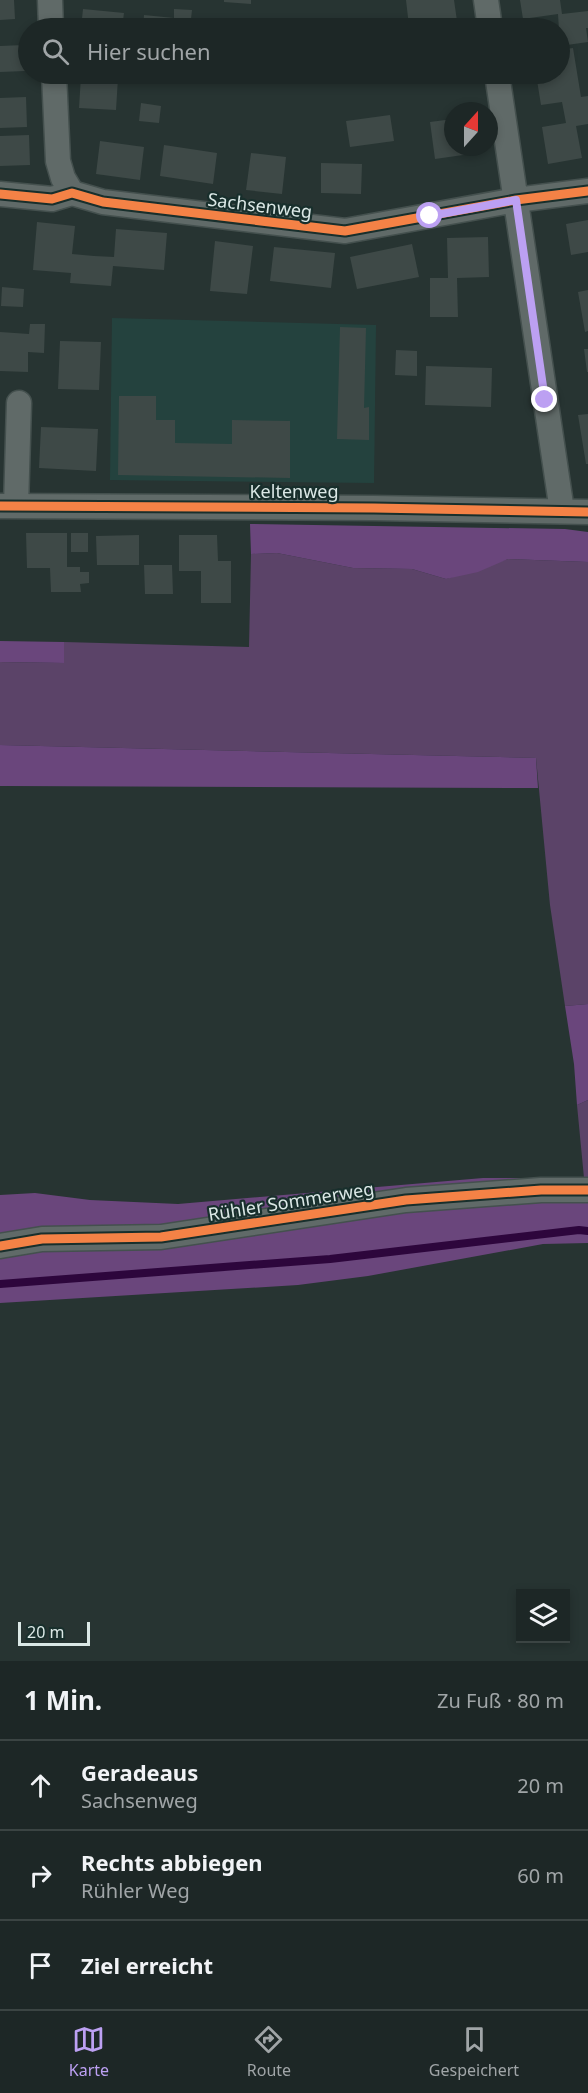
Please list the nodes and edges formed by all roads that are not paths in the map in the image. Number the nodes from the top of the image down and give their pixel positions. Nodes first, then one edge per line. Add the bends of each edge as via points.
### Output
1 (50, 0) edge
2 (486, 0) edge
3 (51, 18) edge
4 (489, 18) edge
5 (54, 84) edge
6 (499, 84) edge
7 (588, 191) edge
8 (72, 193) junction
9 (0, 194) edge
10 (516, 200) junction
11 (19, 403) dead end
12 (8, 506) edge
13 (562, 511) junction
14 (588, 512) edge
15 (588, 1190) edge
16 (0, 1246) edge

1 - 3 street
2 - 4 street
5 - 8 street via 58,161
6 - 10 street
7 - 10 street, Sachsenweg
8 - 9 street, Sachsenweg via 52,199
8 - 10 street, Sachsenweg via 103,202 345,231
10 - 13 street
11 - 12 street, Keltenweg
12 - 13 street, Keltenweg
13 - 14 street, Keltenweg
15 - 16 street, Rühler Sommerweg via 406,1200 161,1237 42,1239

